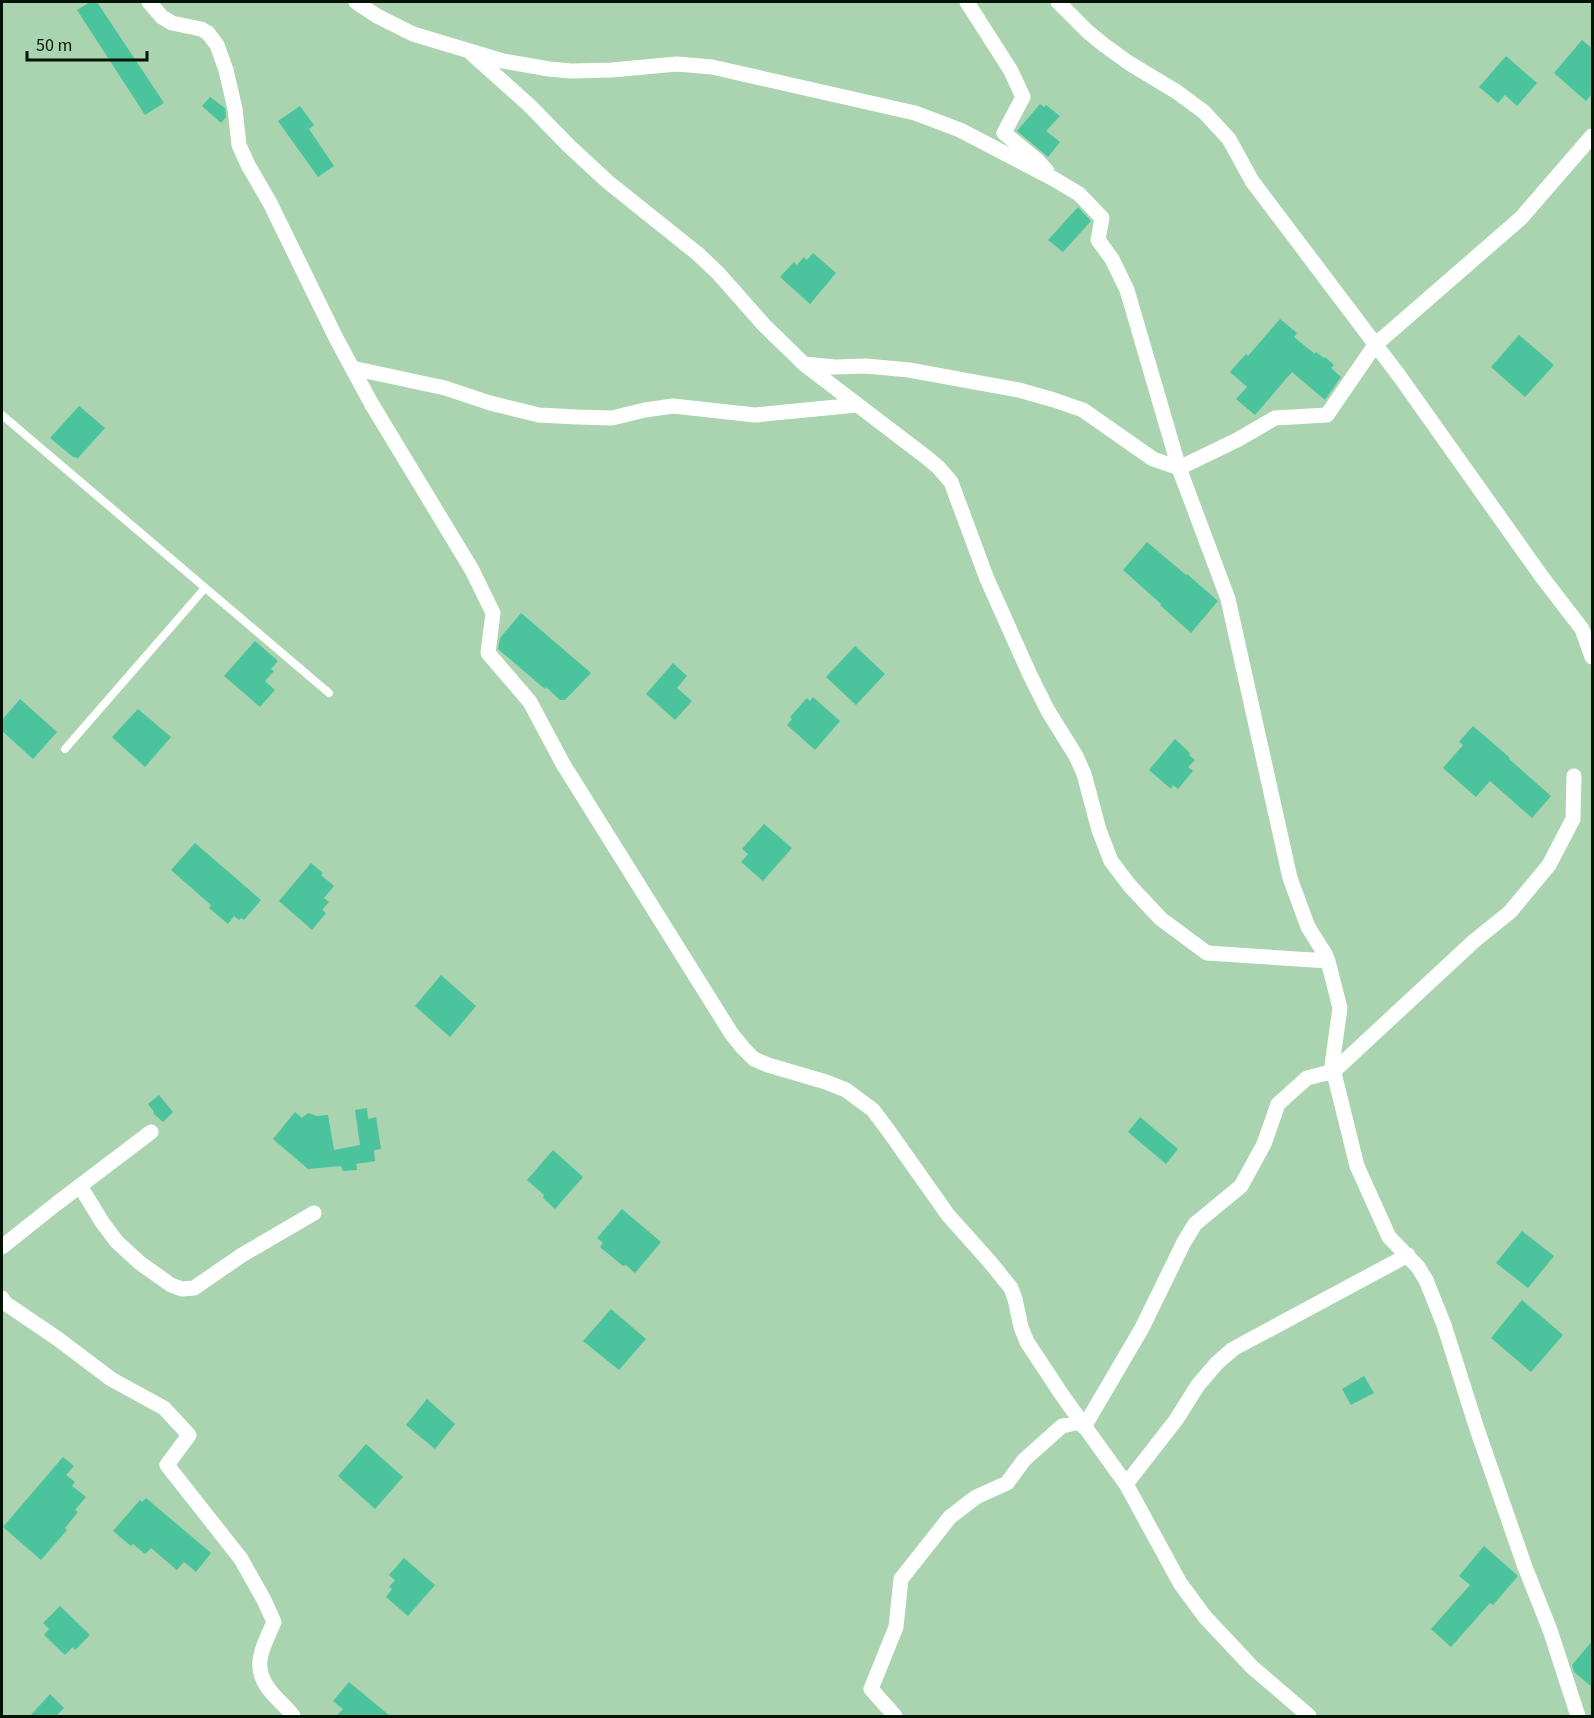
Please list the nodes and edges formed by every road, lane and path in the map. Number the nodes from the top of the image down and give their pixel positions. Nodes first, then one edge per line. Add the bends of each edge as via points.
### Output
1 (149, 2) edge
2 (356, 2) edge
3 (967, 2) edge
4 (1058, 2) edge
5 (468, 50) junction
6 (1593, 136) edge
7 (1054, 179) junction
8 (1375, 345) junction
9 (804, 364) junction
10 (352, 368) junction
11 (857, 405) junction
12 (2, 415) edge
13 (1179, 468) junction
14 (205, 588) junction
15 (1593, 657) edge
16 (329, 693) dead end
17 (65, 749) dead end
18 (1575, 776) dead end
19 (1328, 961) junction
20 (1334, 1071) junction
21 (151, 1132) dead end
22 (80, 1186) junction
23 (315, 1213) dead end
24 (2, 1248) edge
25 (1408, 1255) junction
26 (2, 1299) edge
27 (1083, 1424) junction
28 (1126, 1484) junction
29 (293, 1716) edge
30 (895, 1716) edge
31 (1309, 1716) edge
32 (1578, 1716) edge

1 - 10 street via 162,17 201,29 217,45 235,109 239,145
2 - 5 street via 413,34
3 - 7 street via 1023,97 1004,133
4 - 8 street via 1112,51 1204,112 1229,140 1252,181
5 - 7 street via 549,69 612,70 677,64 744,73 915,113 960,130
5 - 9 street via 593,168 698,254
6 - 8 street via 1521,218
7 - 13 street via 1079,194 1102,218 1098,240 1127,290
8 - 13 street via 1327,415 1275,418
8 - 15 street via 1582,629
9 - 11 street
9 - 13 street via 909,370 1042,396 1083,410 1153,459
10 - 11 street via 445,388 539,415 612,417 673,406 755,415
10 - 27 street via 488,603 493,614 488,653 530,702 563,764 731,1033 754,1059 846,1090 873,1110 948,1215 1011,1288 1027,1342
11 - 19 street via 938,467 951,482 987,579 1039,693 1084,774 1107,851 1130,886 1161,919 1207,953
12 - 14 lane
13 - 19 street via 1228,599 1290,878 1308,927
14 - 16 lane
14 - 17 lane
18 - 20 street via 1573,819 1549,865 1510,912
19 - 20 street via 1340,1008
20 - 25 street via 1357,1166 1389,1237
20 - 27 street via 1307,1078 1278,1104 1264,1144 1240,1186 1195,1224 1142,1328
21 - 22 street
22 - 23 street via 117,1242 140,1263 182,1289 194,1288
22 - 24 street
25 - 28 street via 1233,1349 1198,1385
25 - 32 street via 1426,1280 1444,1325
26 - 29 street via 111,1379 164,1408 189,1435 167,1465 241,1559 264,1600 274,1622 260,1654 259,1671 268,1688
27 - 28 street
27 - 30 street via 1062,1426 1024,1460 1008,1483 976,1497 950,1516 901,1579 896,1627 871,1689
28 - 31 street via 1180,1583 1205,1617 1252,1667

